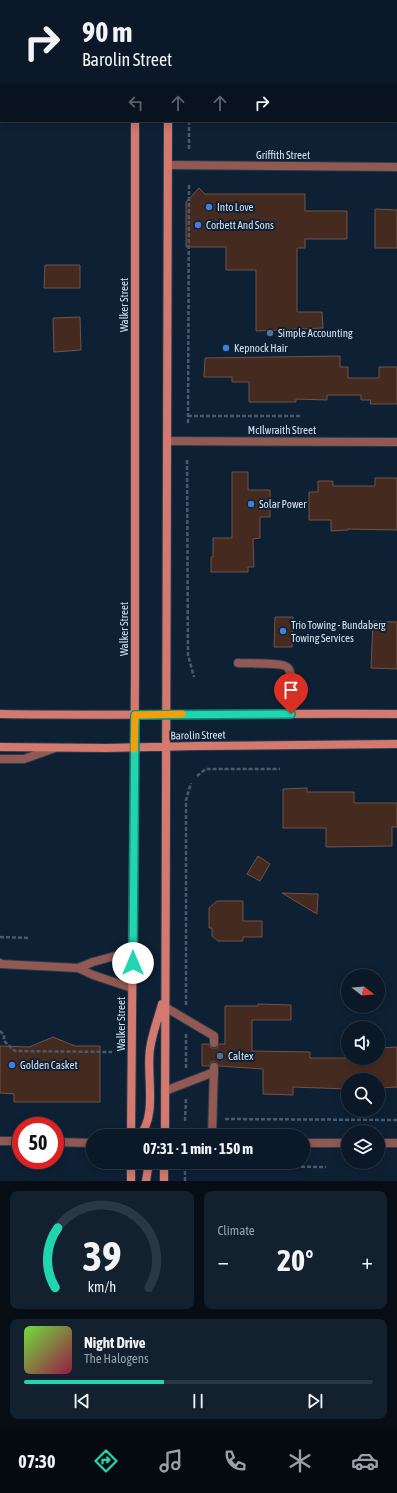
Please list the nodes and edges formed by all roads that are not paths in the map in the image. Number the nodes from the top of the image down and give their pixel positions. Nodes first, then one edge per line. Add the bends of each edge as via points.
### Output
1 (134, 122) edge
2 (168, 122) edge
3 (168, 165) junction
4 (397, 167) edge
5 (167, 441) junction
6 (397, 442) edge
7 (238, 664) dead end
8 (0, 714) edge
9 (166, 714) junction
10 (291, 714) junction
11 (397, 714) edge
12 (135, 715) junction
13 (397, 744) edge
14 (0, 747) edge
15 (58, 747) junction
16 (166, 747) junction
17 (134, 748) junction
18 (0, 759) edge
19 (133, 951) junction
20 (0, 963) edge
21 (78, 968) junction
22 (132, 988) junction
23 (165, 992) junction
24 (165, 1007) junction
25 (214, 1043) dead end
26 (165, 1091) junction
27 (131, 1129) edge
28 (144, 1129) edge
29 (165, 1129) edge
30 (212, 1129) edge
31 (0, 1141) edge
32 (12, 1141) edge
33 (64, 1142) edge
34 (86, 1143) edge
35 (310, 1143) edge
36 (341, 1143) edge
37 (385, 1143) edge
38 (397, 1143) edge
39 (131, 1169) edge
40 (148, 1169) edge
41 (164, 1169) edge
42 (131, 1181) edge
43 (146, 1181) edge
44 (164, 1181) edge

1 - 12 main road, Walker Street
2 - 3 main road
3 - 4 street, Griffith Street
3 - 5 main road
5 - 6 street, McIlwraith Street
5 - 9 main road
7 - 10 street via 283,664 288,667 291,676
8 - 12 main road, Barolin Street
9 - 10 main road, Barolin Street
9 - 12 main road, Barolin Street
9 - 16 main road
10 - 11 main road, Barolin Street
12 - 17 main road, Walker Street
13 - 16 main road, Barolin Street
14 - 15 main road, Barolin Street
15 - 17 main road, Barolin Street
15 - 18 street via 24,759
16 - 17 main road, Barolin Street
16 - 23 main road
17 - 19 main road, Walker Street
19 - 21 street
19 - 22 main road, Walker Street
20 - 21 street
21 - 22 street
22 - 27 main road, Walker Street
23 - 24 main road
23 - 28 main road via 150,1049 149,1115
24 - 25 street via 214,1036
24 - 26 main road
26 - 29 main road
26 - 30 street via 214,1070
31 - 32 street
33 - 34 street
35 - 36 street
37 - 38 street
39 - 42 main road
40 - 43 main road
41 - 44 main road

